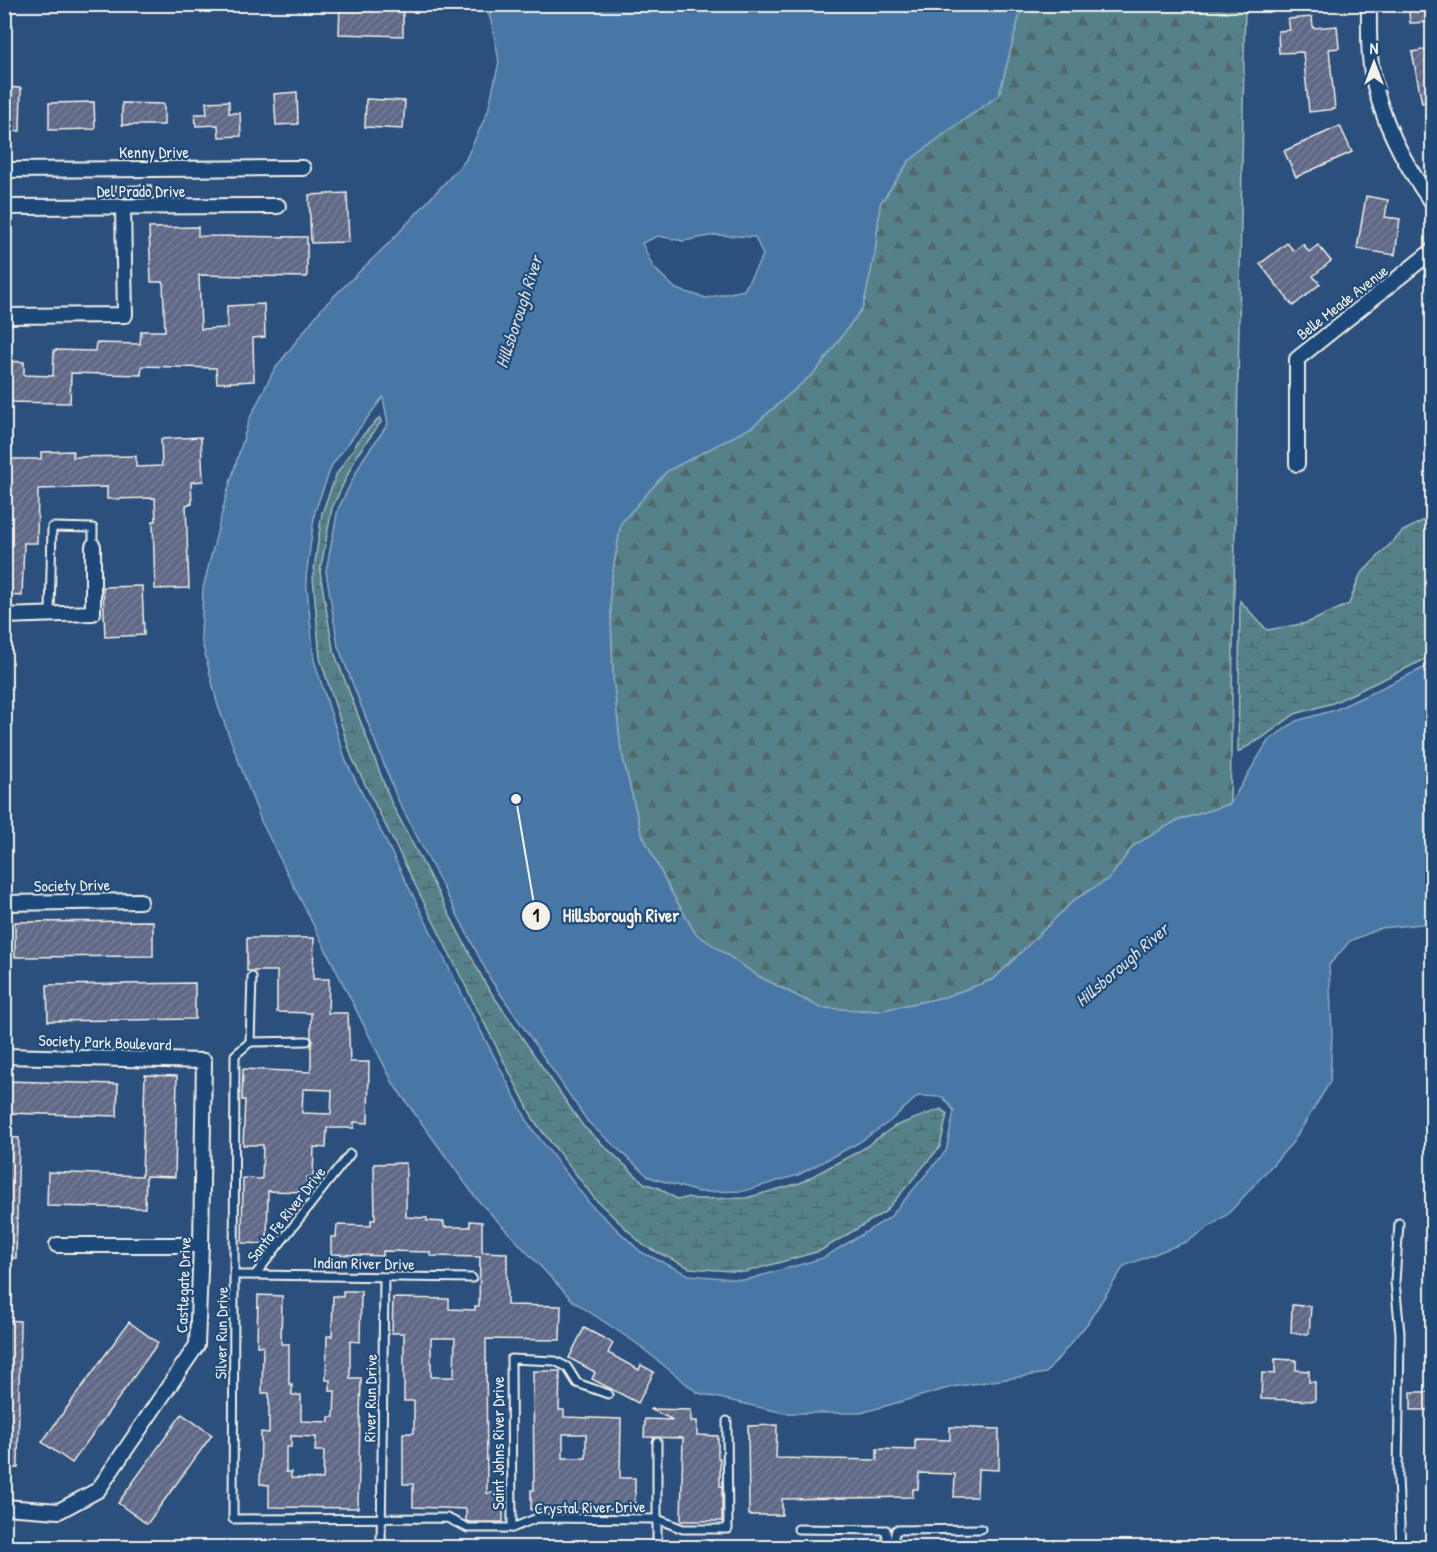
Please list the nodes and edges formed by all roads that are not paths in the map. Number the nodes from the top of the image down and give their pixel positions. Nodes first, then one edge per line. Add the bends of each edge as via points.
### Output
1 (1369, 4) edge
2 (303, 168) dead end
3 (4, 170) edge
4 (1432, 203) edge
5 (278, 206) dead end
6 (4, 207) edge
7 (123, 208) junction
8 (1432, 251) edge
9 (4, 316) edge
10 (1297, 464) dead end
11 (93, 546) joint
12 (50, 614) junction
13 (4, 616) edge
14 (140, 901) dead end
15 (4, 903) edge
16 (252, 977) dead end
17 (307, 1041) dead end
18 (250, 1042) junction
19 (4, 1056) edge
20 (204, 1061) joint
21 (350, 1154) dead end
22 (1399, 1223) dead end
23 (57, 1245) dead end
24 (201, 1245) junction
25 (235, 1275) junction
26 (255, 1275) junction
27 (384, 1277) junction
28 (472, 1278) dead end
29 (608, 1394) dead end
30 (727, 1421) dead end
31 (657, 1442) dead end
32 (4, 1507) edge
33 (382, 1519) junction
34 (657, 1519) junction
35 (512, 1527) junction
36 (798, 1529) dead end
37 (981, 1529) dead end
38 (381, 1548) edge
39 (657, 1548) edge
40 (890, 1548) edge
41 (1401, 1548) edge

1 - 4 street via 1373,78 1390,133
2 - 3 street, Kenny Drive
5 - 7 street, Del Prado Drive
6 - 7 street, Del Prado Drive
7 - 9 street via 125,315
8 - 10 street, Belle Meade Avenue via 1297,359
11 - 12 street via 93,613
11 - 12 lane via 93,528 52,528
12 - 13 street
14 - 15 street, Society Drive
16 - 18 lane
17 - 18 lane
18 - 25 lane, Silver Run Drive via 235,1055
19 - 20 street, Society Park Boulevard
20 - 24 street, Castlegate Drive
21 - 26 lane, Santa Fe River Drive
22 - 41 lane via 1395,1282 1400,1333
23 - 24 street
24 - 32 street, Castlegate Drive via 196,1345 98,1490 59,1510
25 - 26 lane, Santa Fe River Drive
25 - 33 lane, Silver Run Drive via 232,1519
26 - 27 lane, Indian River Drive
27 - 28 lane, Indian River Drive
27 - 33 lane, River Run Drive
29 - 35 lane, Saint Johns River Drive via 577,1383 567,1367 555,1361 511,1359
30 - 34 lane, Crystal River Drive via 728,1529 683,1529
31 - 34 lane
33 - 35 lane, Crystal River Drive via 447,1518 468,1528
33 - 38 lane
34 - 35 lane, Crystal River Drive via 537,1518
34 - 39 lane
36 - 40 lane via 886,1530
37 - 40 lane via 896,1530

